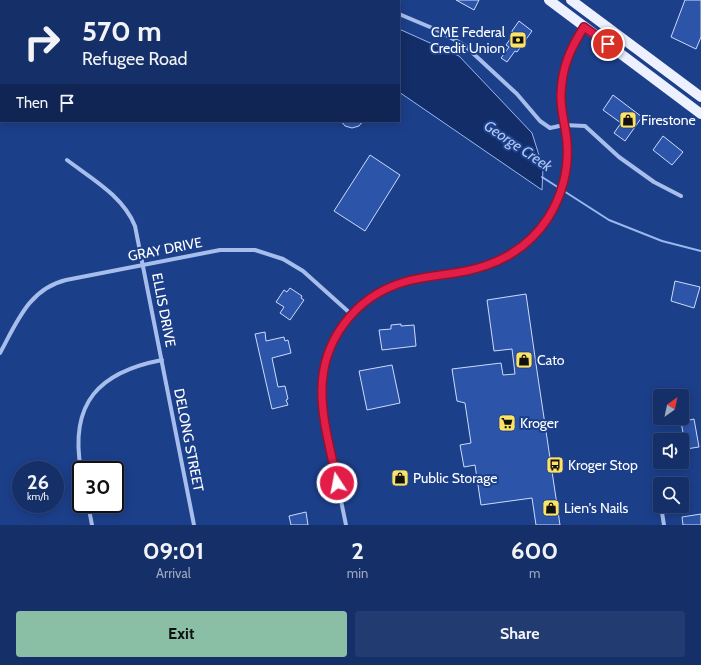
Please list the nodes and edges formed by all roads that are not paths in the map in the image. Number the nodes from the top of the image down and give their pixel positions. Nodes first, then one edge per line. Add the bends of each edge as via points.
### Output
1 (549, 0) edge
2 (571, 0) edge
3 (400, 14) edge
4 (586, 24) junction
5 (701, 97) edge
6 (681, 99) junction
7 (701, 105) edge
8 (701, 114) edge
9 (564, 125) junction
10 (67, 160) dead end
11 (682, 196) dead end
12 (144, 265) junction
13 (351, 314) junction
14 (0, 353) edge
15 (162, 360) junction
16 (79, 461) edge
17 (90, 513) edge
18 (662, 513) edge
19 (92, 525) edge
20 (194, 525) edge
21 (346, 525) edge
22 (664, 525) edge

1 - 4 main road
2 - 5 main road
3 - 9 street via 464,45 517,94 540,121 550,128
4 - 6 main road
4 - 9 street via 570,49 564,74 560,96
6 - 7 main road via 692,100
6 - 8 main road
9 - 11 street via 585,126 619,157 654,182
9 - 13 street via 567,165 560,195 548,218 534,235 511,255 488,265 394,285 373,296
10 - 12 street via 117,198 127,210 135,226
12 - 13 street, GRAY DRIVE via 220,250 255,250 283,259 303,271
12 - 14 street, GRAY DRIVE via 60,281 42,290 27,304
12 - 15 street, ELLIS DRIVE
13 - 21 street via 329,349 322,383 322,407
15 - 16 street via 122,371 95,392 83,413 79,430
15 - 20 street, DELONG STREET
17 - 19 street
18 - 22 street

